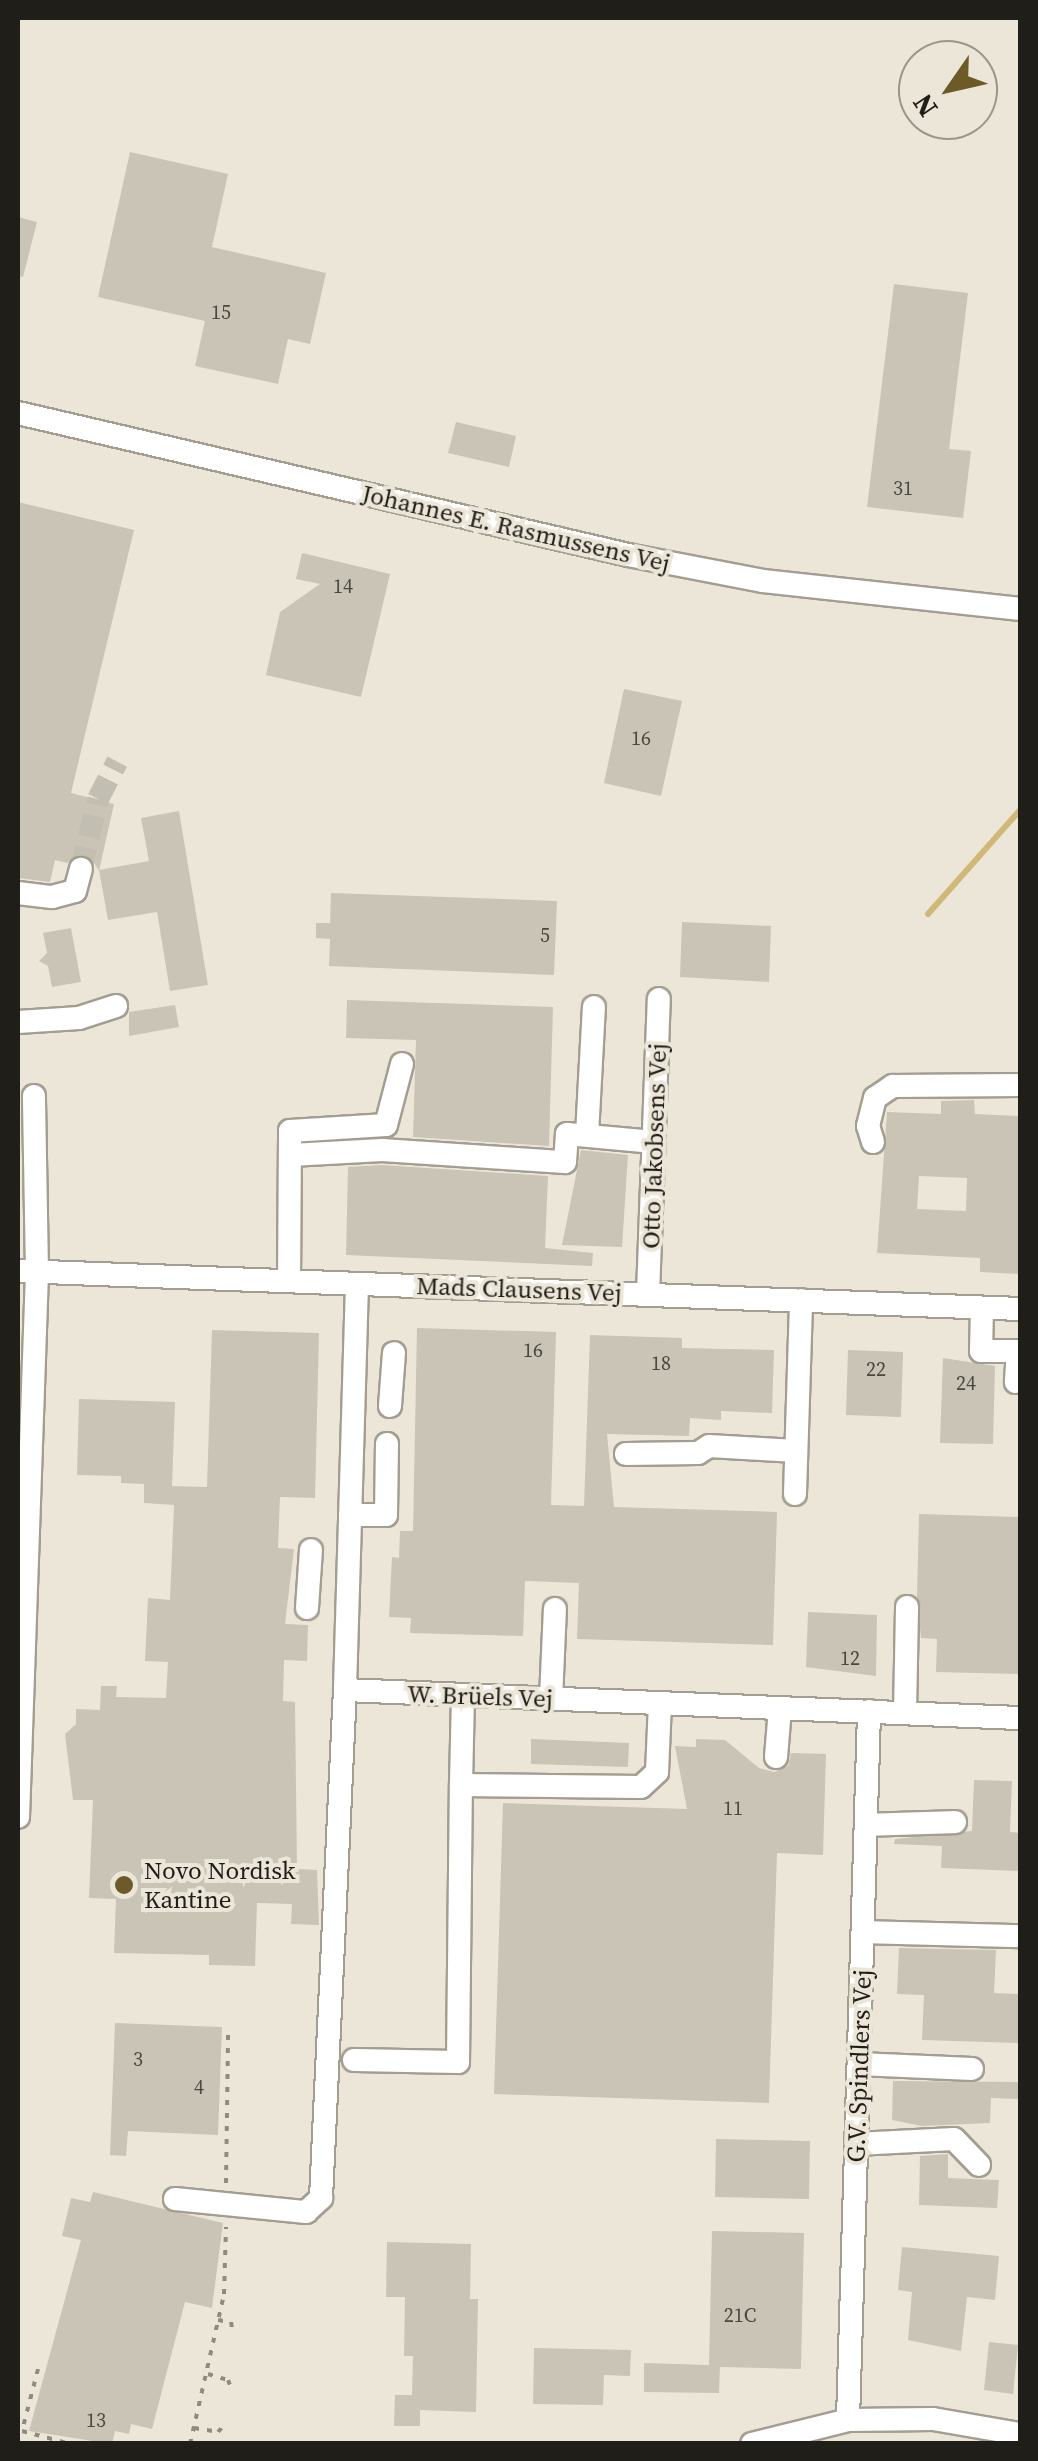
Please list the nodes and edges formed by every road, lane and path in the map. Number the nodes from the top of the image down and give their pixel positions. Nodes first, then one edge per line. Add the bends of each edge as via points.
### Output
1 (18, 413) edge
2 (1020, 609) edge
3 (80, 869) tunnel mouth
4 (18, 892) edge
5 (659, 999) dead end
6 (116, 1006) dead end
7 (594, 1007) dead end
8 (18, 1022) edge
9 (402, 1064) dead end
10 (1020, 1084) edge
11 (34, 1096) dead end
12 (587, 1135) junction
13 (654, 1142) junction
14 (873, 1142) dead end
15 (290, 1155) junction
16 (27, 1272) edge
17 (290, 1282) junction
18 (356, 1284) junction
19 (648, 1294) junction
20 (801, 1300) junction
21 (982, 1308) junction
22 (1020, 1309) edge
23 (394, 1353) dead end
24 (354, 1376) junction
25 (392, 1378) junction
26 (1016, 1382) dead end
27 (390, 1406) dead end
28 (387, 1444) dead end
29 (796, 1451) junction
30 (626, 1454) dead end
31 (794, 1494) dead end
32 (23, 1499) edge
33 (350, 1515) junction
34 (349, 1569) junction
35 (907, 1606) dead end
36 (307, 1608) dead end
37 (555, 1609) dead end
38 (20, 1689) edge
39 (346, 1690) junction
40 (462, 1696) junction
41 (551, 1699) junction
42 (660, 1703) junction
43 (780, 1708) junction
44 (869, 1711) junction
45 (905, 1713) junction
46 (1020, 1718) edge
47 (776, 1757) dead end
48 (461, 1785) junction
49 (18, 1817) edge
50 (955, 1822) dead end
51 (866, 1825) junction
52 (862, 1932) junction
53 (1020, 1936) edge
54 (228, 2032) dead end
55 (354, 2060) dead end
56 (859, 2064) junction
57 (972, 2069) dead end
58 (856, 2144) junction
59 (979, 2165) dead end
60 (175, 2199) dead end
61 (226, 2204) junction
62 (218, 2320) junction
63 (233, 2333) dead end
64 (38, 2370) dead end
65 (206, 2374) junction
66 (231, 2388) dead end
67 (848, 2420) junction
68 (225, 2424) dead end
69 (193, 2428) junction
70 (1020, 2434) edge
71 (71, 2444) edge
72 (190, 2444) edge
73 (752, 2444) edge

1 - 2 street, Johannes E. Rasmussens Vej via 628,555 763,581
3 - 4 street via 75,891 52,897
5 - 13 street, Otto Jakobsens Vej
6 - 8 street via 79,1018
7 - 12 street
9 - 15 street via 386,1125 290,1131
10 - 14 street via 894,1086 875,1098 868,1126
11 - 16 street
12 - 13 street
12 - 15 street via 567,1134 564,1162 382,1150
13 - 19 street, Otto Jakobsens Vej
15 - 17 street
16 - 17 street, Mads Clausens Vej
16 - 32 street
17 - 18 street, Mads Clausens Vej
18 - 19 street, Mads Clausens Vej
18 - 24 street
19 - 20 street, Mads Clausens Vej
20 - 21 street, Mads Clausens Vej
20 - 29 street
21 - 22 street, Mads Clausens Vej
21 - 26 street via 981,1351 1018,1351
23 - 25 street
24 - 25 street
24 - 33 street
25 - 27 street
28 - 33 street via 386,1516
29 - 30 street via 709,1446 698,1453
29 - 31 street
32 - 38 street
33 - 34 street
34 - 36 street via 310,1559
34 - 39 street
35 - 45 street
37 - 41 street
38 - 49 street
39 - 40 street, W. Brüels Vej
39 - 61 street via 321,2198 306,2212
40 - 41 street, W. Brüels Vej
40 - 48 street
41 - 42 street, W. Brüels Vej
42 - 43 street, W. Brüels Vej
42 - 48 street via 658,1772 641,1787
43 - 44 street, W. Brüels Vej
43 - 47 street
44 - 45 street, W. Brüels Vej
44 - 51 street, G.V. Spindlers Vej
45 - 46 street, W. Brüels Vej
48 - 55 street via 458,2062
50 - 51 street
51 - 52 street, G.V. Spindlers Vej
52 - 53 street
52 - 56 street, G.V. Spindlers Vej
54 - 61 path
56 - 57 street
56 - 58 street, G.V. Spindlers Vej
58 - 59 street via 954,2139
58 - 67 street, G.V. Spindlers Vej
60 - 61 street
61 - 62 path
62 - 63 path via 231,2322
62 - 65 path
64 - 71 path via 22,2431
65 - 66 path via 228,2380
65 - 69 path
67 - 70 street via 933,2420
67 - 73 street
68 - 69 path via 218,2432
69 - 72 path

